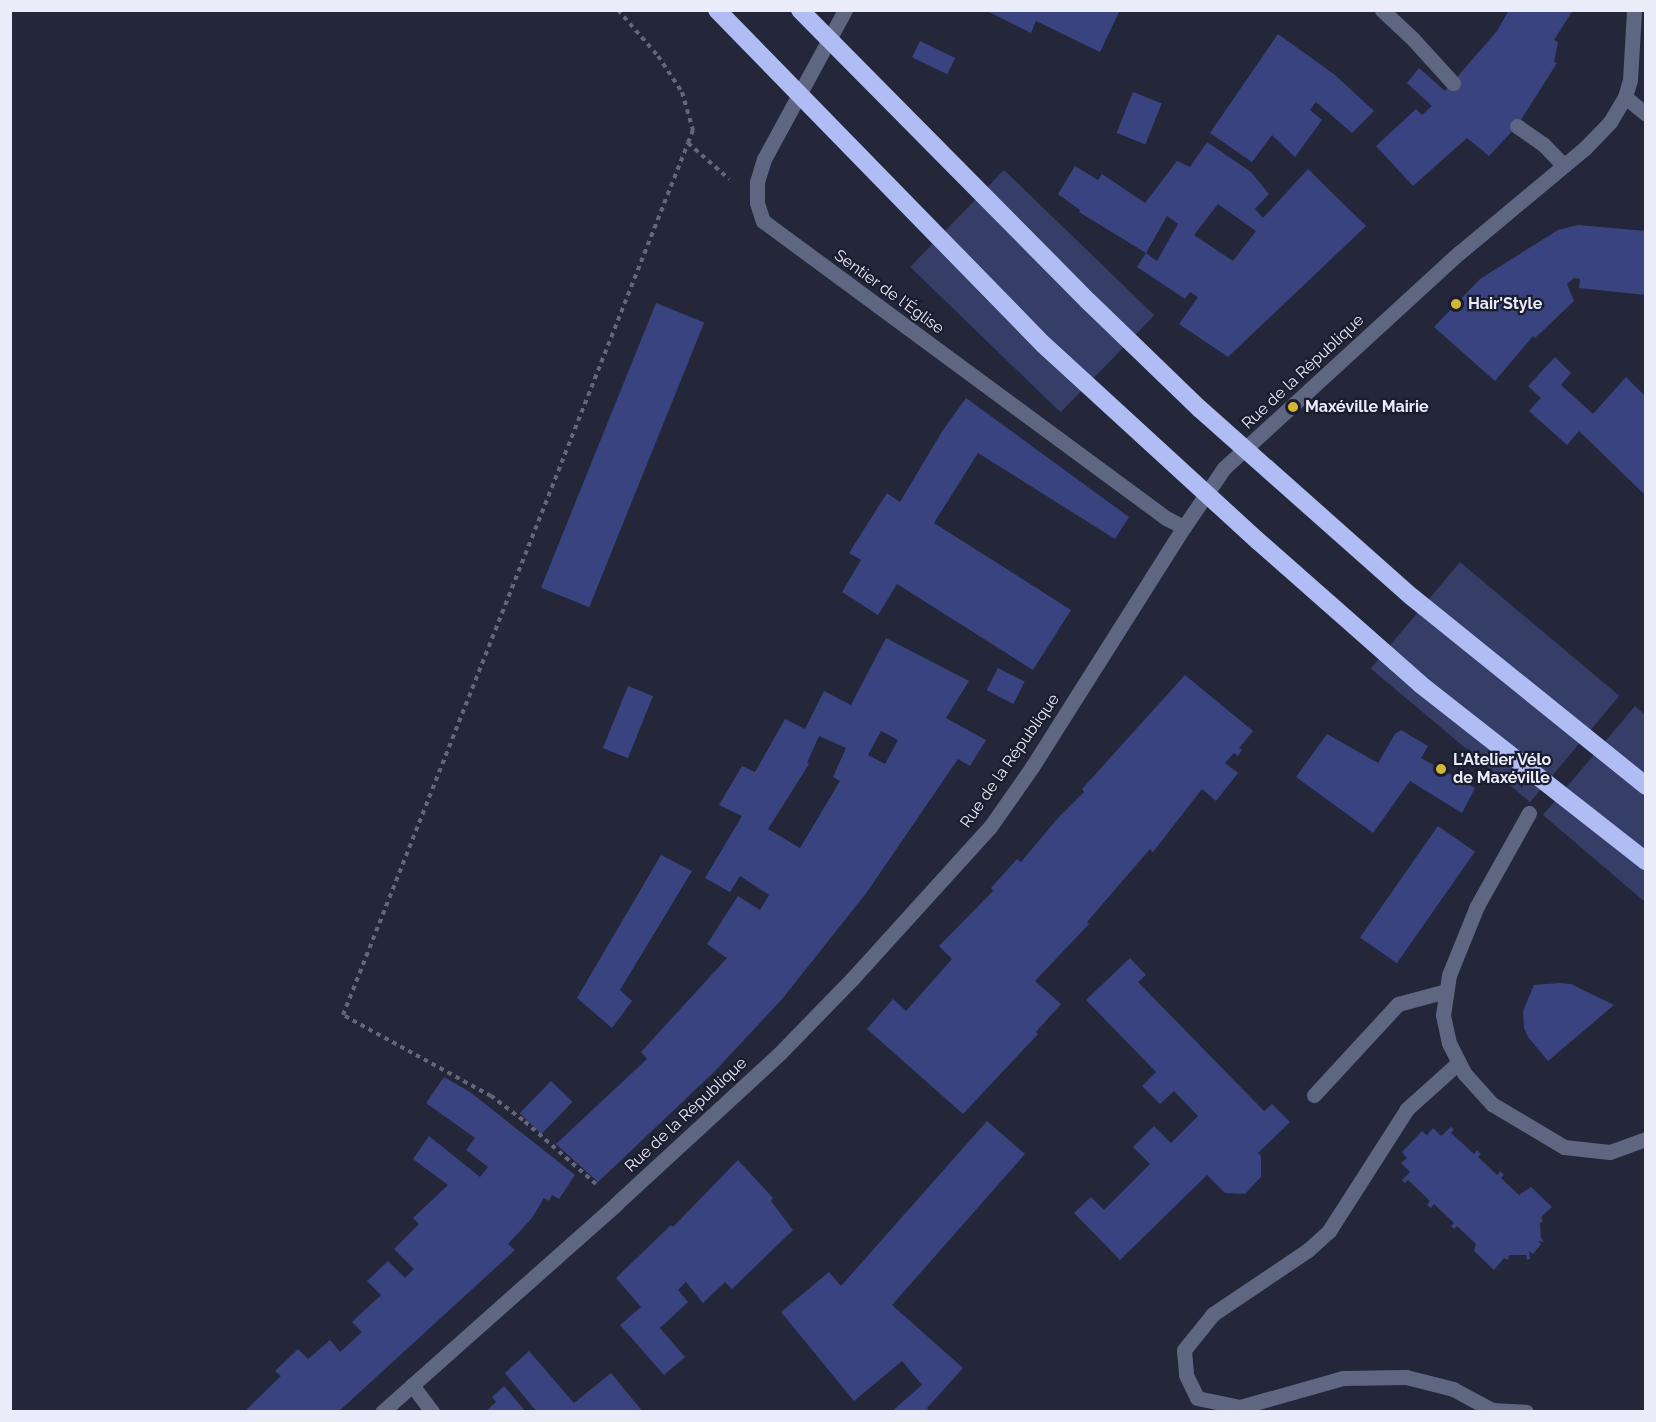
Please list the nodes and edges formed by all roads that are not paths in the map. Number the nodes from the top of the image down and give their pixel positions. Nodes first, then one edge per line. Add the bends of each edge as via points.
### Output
1 (800, 10) edge
2 (845, 10) edge
3 (1382, 10) edge
4 (1634, 10) edge
5 (717, 11) edge
6 (1453, 83) dead end
7 (1625, 97) junction
8 (1646, 114) edge
9 (1517, 126) dead end
10 (1564, 166) junction
11 (1184, 527) junction
12 (1646, 786) edge
13 (1528, 813) dead end
14 (1646, 861) edge
15 (1446, 991) junction
16 (1458, 1063) junction
17 (1314, 1095) dead end
18 (1646, 1139) edge
19 (412, 1385) junction
20 (382, 1412) edge
21 (432, 1412) edge
22 (1526, 1412) edge

1 - 12 highway via 1200,409 1412,597
2 - 11 street, Sentier de l'Église via 764,159 757,182 757,203 763,221 1159,513
3 - 6 street
4 - 7 street via 1630,80
5 - 14 highway via 1044,345 1258,541 1420,684
7 - 8 street
7 - 10 street, Rue de la République via 1610,122
9 - 10 street via 1543,144
10 - 11 street, Rue de la République via 1459,253 1224,468
11 - 19 street, Rue de la République via 1032,767 983,835 779,1054
13 - 15 street via 1477,906
15 - 16 street via 1443,1015
15 - 17 street via 1398,1004
16 - 18 street via 1492,1104 1564,1147 1610,1152
16 - 22 street via 1407,1109 1329,1230 1308,1250 1213,1314 1184,1350 1186,1375 1197,1398 1240,1407 1342,1378 1406,1377 1453,1389 1492,1410
19 - 20 street, Rue de la République
19 - 21 street

